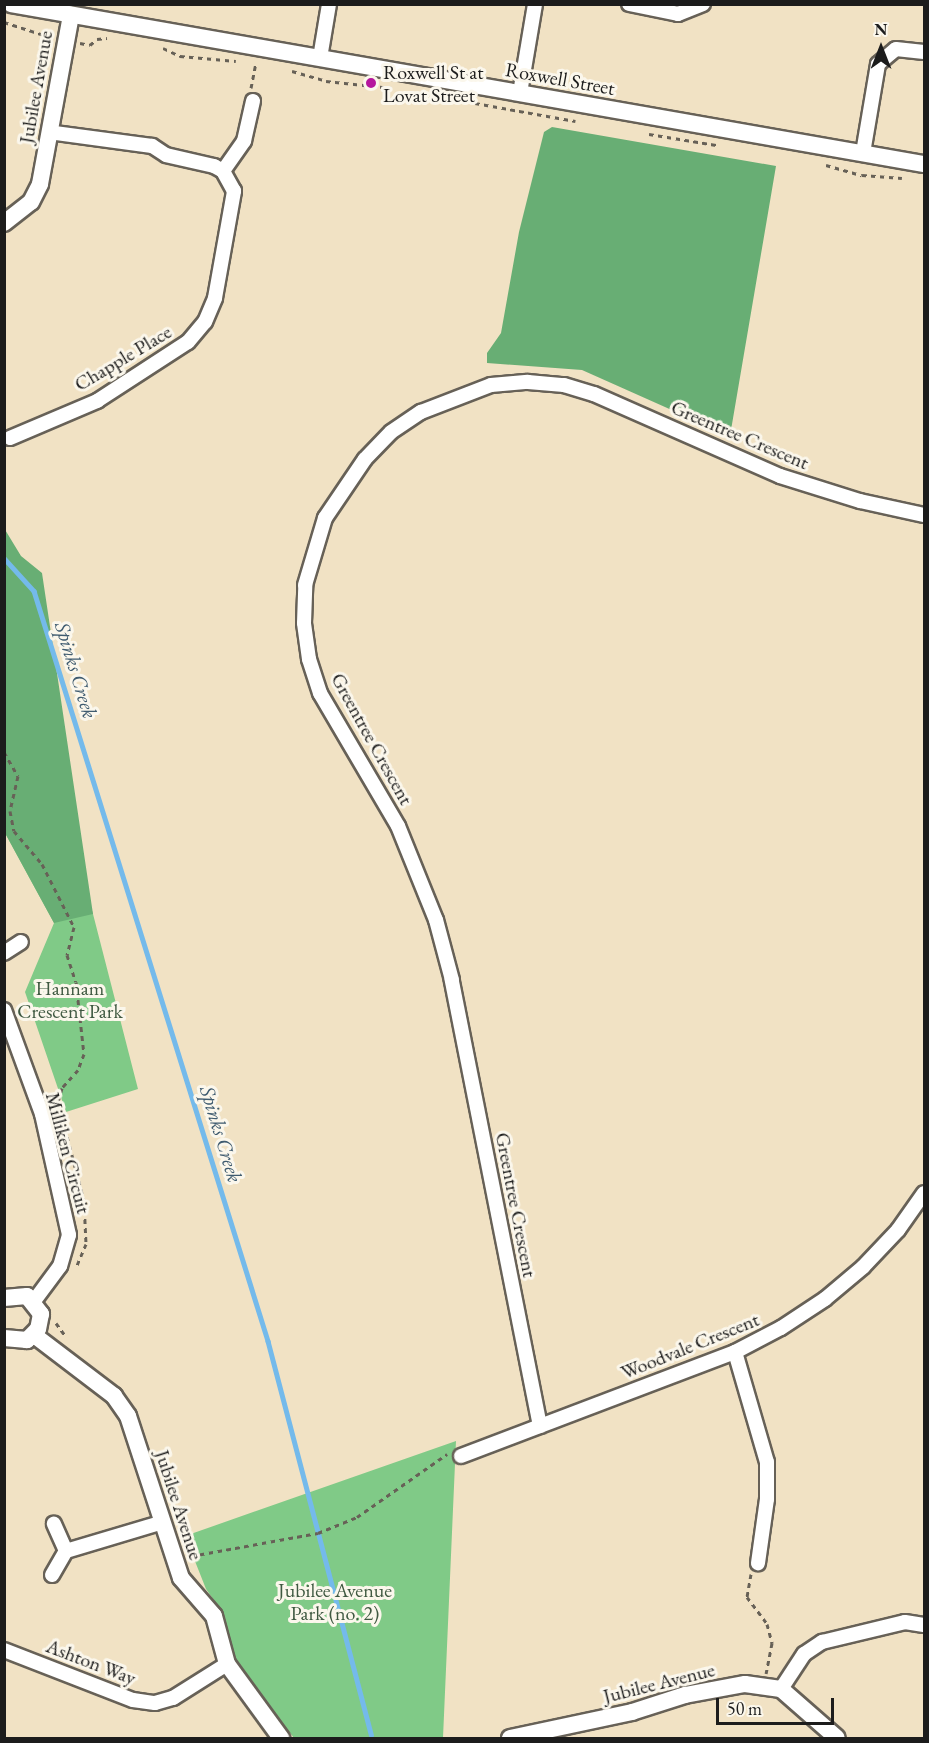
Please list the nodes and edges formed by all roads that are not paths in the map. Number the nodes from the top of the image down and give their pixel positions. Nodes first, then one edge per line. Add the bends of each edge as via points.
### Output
1 (11, 4) edge
2 (329, 4) edge
3 (535, 4) edge
4 (629, 4) edge
5 (703, 4) edge
6 (71, 15) junction
7 (924, 52) edge
8 (320, 58) junction
9 (520, 93) junction
10 (253, 101) road end
11 (49, 132) junction
12 (863, 153) junction
13 (924, 164) edge
14 (224, 171) junction
15 (4, 223) edge
16 (10, 438) dead end
17 (924, 515) edge
18 (21, 942) dead end
19 (4, 953) edge
20 (4, 1010) edge
21 (924, 1193) edge
22 (4, 1298) edge
23 (34, 1300) junction
24 (33, 1335) junction
25 (4, 1338) edge
26 (735, 1352) junction
27 (540, 1426) junction
28 (463, 1455) road end
29 (163, 1522) junction
30 (54, 1524) dead end
31 (66, 1551) junction
32 (758, 1563) road end
33 (52, 1575) dead end
34 (924, 1624) edge
35 (4, 1650) edge
36 (227, 1664) junction
37 (782, 1689) junction
38 (280, 1738) edge
39 (510, 1738) edge
40 (837, 1738) edge

1 - 6 street, Roxwell Street
2 - 8 street
3 - 9 street
4 - 5 street via 678,14
6 - 8 street, Roxwell Street
6 - 11 street, Jubilee Avenue
7 - 12 street via 896,50 878,64
8 - 9 street, Roxwell Street
9 - 12 street, Roxwell Street
10 - 14 street via 244,141
11 - 14 street via 152,146 166,155
11 - 15 street, Jubilee Avenue via 40,184 31,202
12 - 13 street, Roxwell Street
14 - 16 street, Chapple Place via 234,191 215,298 199,329 188,342 97,401
17 - 27 street, Greentree Crescent via 860,501 780,476 594,394 564,385 528,382 491,386 421,412 391,432 365,459 325,518 305,585 304,623 309,659 320,693 398,826 436,921 452,980
18 - 19 street
20 - 23 street, Milliken Circuit via 42,1114 69,1235 60,1266
21 - 26 street, Woodvale Crescent via 898,1230 833,1293 782,1328
22 - 23 street via 19,1294
23 - 24 street via 41,1314
24 - 25 street via 19,1342
24 - 29 street, Jubilee Avenue via 114,1396 128,1416
26 - 27 street, Woodvale Crescent
26 - 32 street via 767,1462 768,1499
27 - 28 street, Woodvale Crescent
29 - 31 street
29 - 36 street, Jubilee Avenue via 181,1578 214,1616
30 - 31 street
31 - 33 street
34 - 37 street via 905,1622 822,1642 804,1654
35 - 36 street, Ashton Way via 133,1700 155,1703 173,1698
36 - 38 street, Jubilee Avenue
37 - 39 street, Jubilee Avenue via 764,1685 685,1695 632,1712
37 - 40 street, Jubilee Avenue

